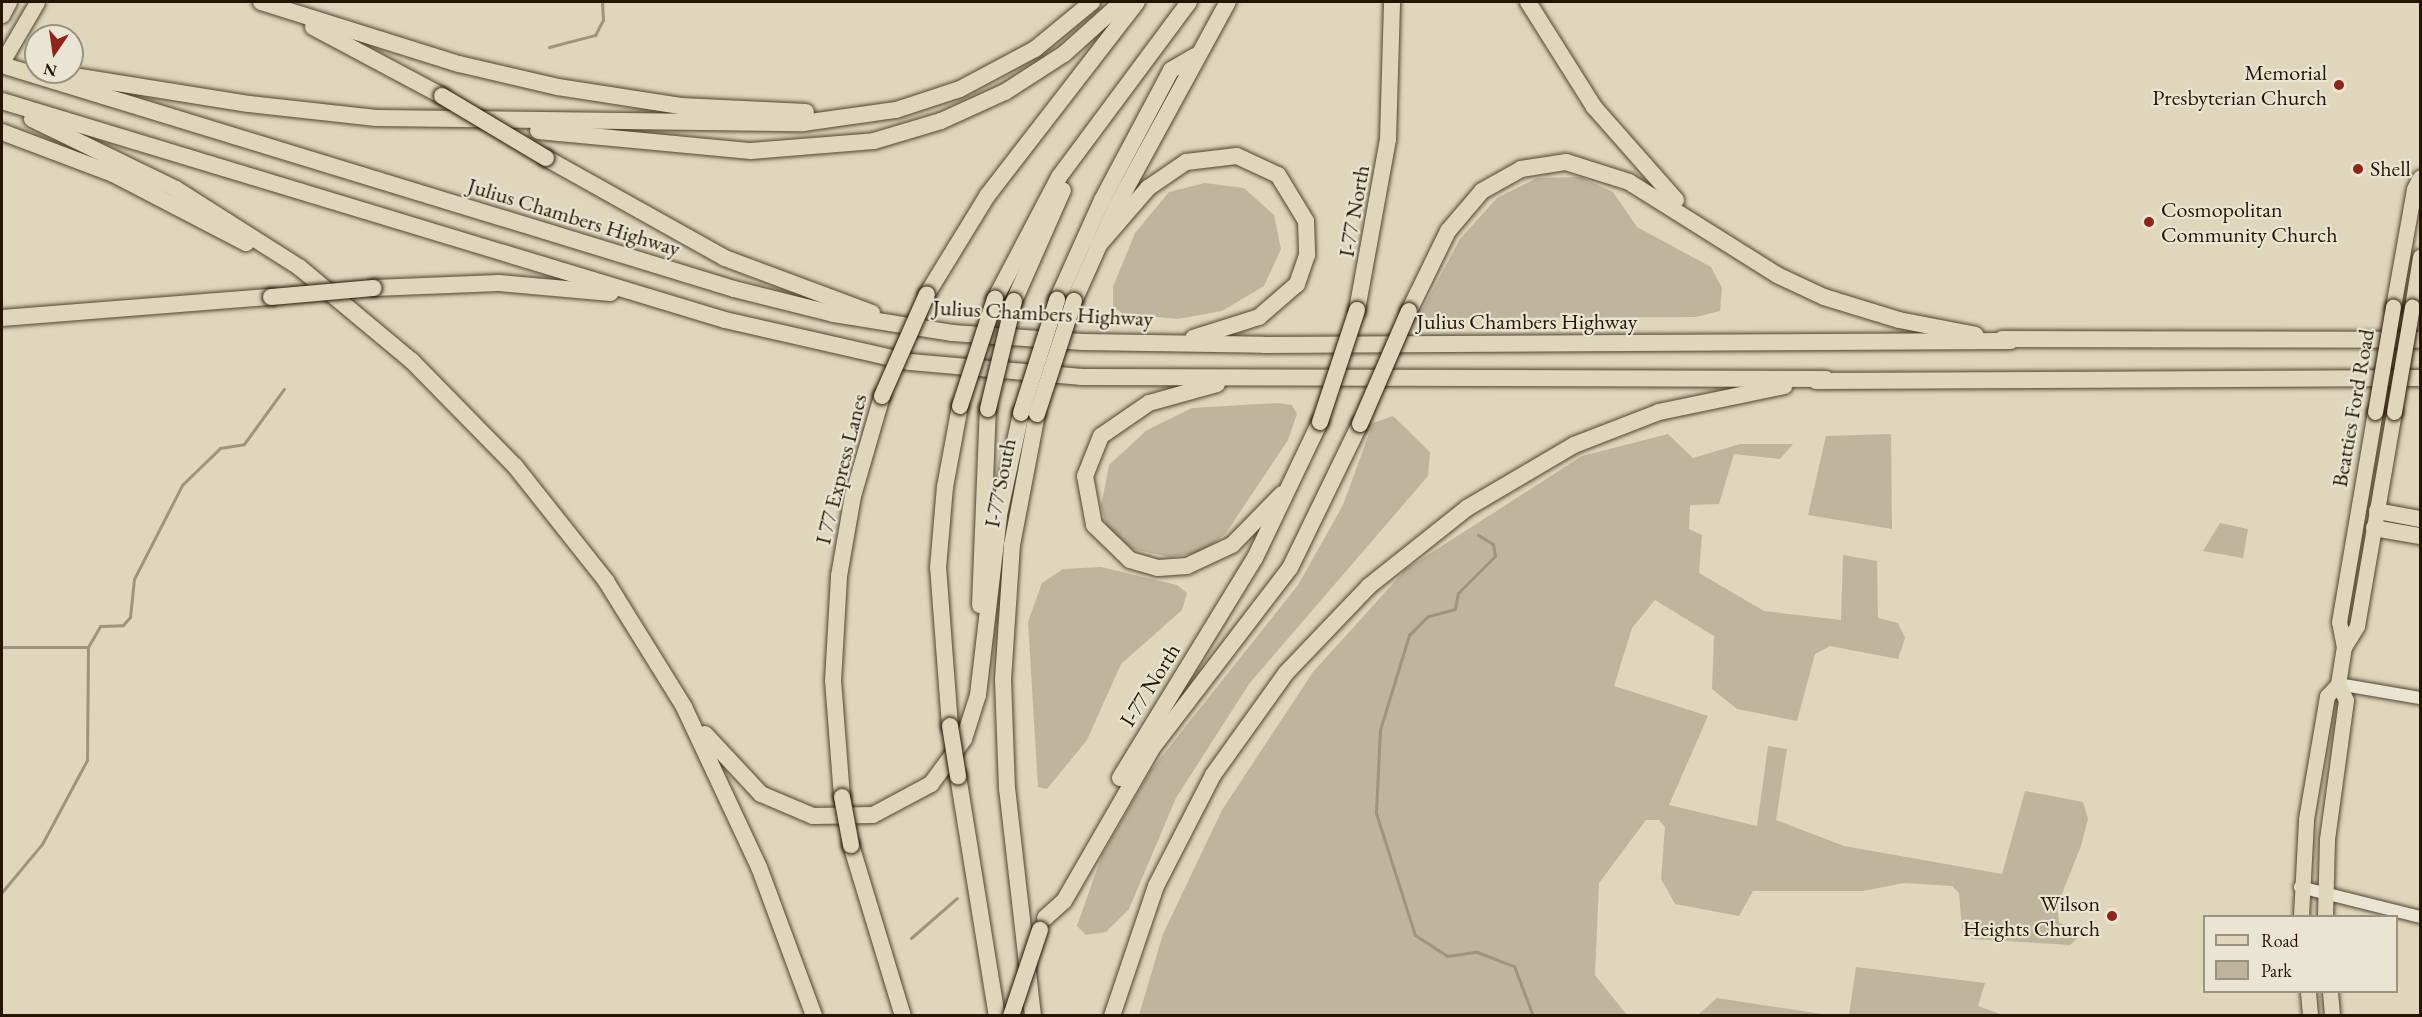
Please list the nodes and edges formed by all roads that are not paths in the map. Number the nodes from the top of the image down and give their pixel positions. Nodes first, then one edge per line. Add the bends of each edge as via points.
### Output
1 (9, 2) edge
2 (37, 2) edge
3 (260, 2) edge
4 (1092, 2) edge
5 (1122, 2) edge
6 (1137, 2) edge
7 (1189, 2) edge
8 (1228, 2) edge
9 (1392, 2) edge
10 (1528, 2) edge
11 (2, 15) edge
12 (1195, 56) junction
13 (2, 63) edge
14 (24, 68) edge
15 (84, 77) edge
16 (2, 103) edge
17 (918, 104) junction
18 (1107, 110) junction
19 (473, 122) junction
20 (2, 132) edge
21 (2421, 177) edge
22 (1698, 222) junction
23 (1098, 246) junction
24 (2421, 257) edge
25 (651, 298) junction
26 (356, 314) junction
27 (2, 318) edge
28 (915, 327) junction
29 (2421, 340) edge
30 (2011, 341) junction
31 (1177, 343) junction
32 (1242, 378) junction
33 (2421, 378) edge
34 (1826, 379) junction
35 (1029, 413) junction
36 (1296, 478) junction
37 (2421, 519) edge
38 (2375, 520) junction
39 (2421, 536) edge
40 (2344, 647) junction
41 (981, 678) junction
42 (2338, 684) junction
43 (2421, 698) edge
44 (684, 707) junction
45 (2300, 887) junction
46 (2325, 894) junction
47 (2301, 915) edge
48 (2325, 915) edge
49 (2421, 917) edge
50 (1043, 924) junction
51 (2308, 993) edge
52 (2330, 993) edge
53 (814, 1016) edge
54 (903, 1016) edge
55 (997, 1016) edge
56 (1011, 1016) edge
57 (1033, 1016) edge
58 (1112, 1016) edge
59 (2310, 1016) edge
60 (2332, 1016) edge

1 - 11 main road
2 - 13 main road
3 - 17 highway via 459,64 599,94 764,112
3 - 28 highway, bridge via 441,96 725,258
4 - 17 highway via 1017,60
5 - 19 highway via 1064,54 1005,92 930,125 855,145 729,150
6 - 54 highway, I 77 Express Lanes, bridge via 987,196 927,294 882,396 853,496 839,576 833,681 842,797 851,845
7 - 18 highway
8 - 12 highway, I-77 South
9 - 36 highway, I-77 North, bridge via 1388,140 1357,310 1320,422
10 - 22 highway via 1614,133
12 - 23 highway, I-77 South
12 - 35 highway, bridge via 1171,70 1093,217 1057,300
13 - 14 highway
13 - 28 highway, Julius Chambers Highway via 745,292
15 - 19 highway via 280,109
16 - 25 highway
16 - 26 highway via 208,207
17 - 19 highway via 852,118 779,124
18 - 41 highway, bridge via 1050,216 1014,301 988,409 980,511
18 - 55 highway, bridge via 1046,199 995,299 960,406 945,487 938,568 950,726
20 - 26 highway via 145,188 240,240
21 - 40 main road, Beatties Ford Road, bridge via 2414,189 2339,622
22 - 30 highway via 1751,259 1824,297 1899,320
22 - 50 highway, bridge via 1600,169 1566,162 1521,169 1482,191 1455,220 1290,568 1163,732 1064,901
23 - 31 highway via 1161,177 1198,158 1249,159 1286,183 1303,211 1308,233 1305,266 1292,292 1260,317
23 - 35 highway, I-77 South, bridge
24 - 38 main road, Beatties Ford Road, bridge
25 - 27 highway, bridge via 499,283 374,288
25 - 32 highway via 815,344 948,367 1082,377
26 - 44 highway via 446,392 540,494 606,581
28 - 31 highway, Julius Chambers Highway via 1035,340
29 - 30 highway
30 - 31 highway, Julius Chambers Highway
32 - 34 highway
32 - 36 highway via 1149,403 1108,428 1090,455 1085,476 1094,525 1130,560 1158,568 1187,566 1238,540
33 - 34 highway
34 - 58 highway via 1689,404 1602,432 1483,497 1369,586 1286,673 1213,775 1156,886
35 - 41 highway via 999,515
35 - 57 highway, I-77 South via 1012,545 1003,680 1007,789
36 - 50 highway, I-77 North via 1255,558 1105,804
37 - 38 highway
38 - 39 highway
38 - 40 main road, Beatties Ford Road via 2357,626
40 - 42 main road, Beatties Ford Road
41 - 44 highway via 970,725 940,774 897,806 850,818 802,813 761,794 730,766
42 - 43 street
42 - 45 main road, Beatties Ford Road via 2326,696
42 - 46 main road, Beatties Ford Road via 2346,700
44 - 53 highway via 759,867
45 - 46 street
45 - 47 main road, Beatties Ford Road
46 - 48 main road, Beatties Ford Road
46 - 49 street
50 - 56 highway, I-77 North, bridge
51 - 59 main road
52 - 60 main road

